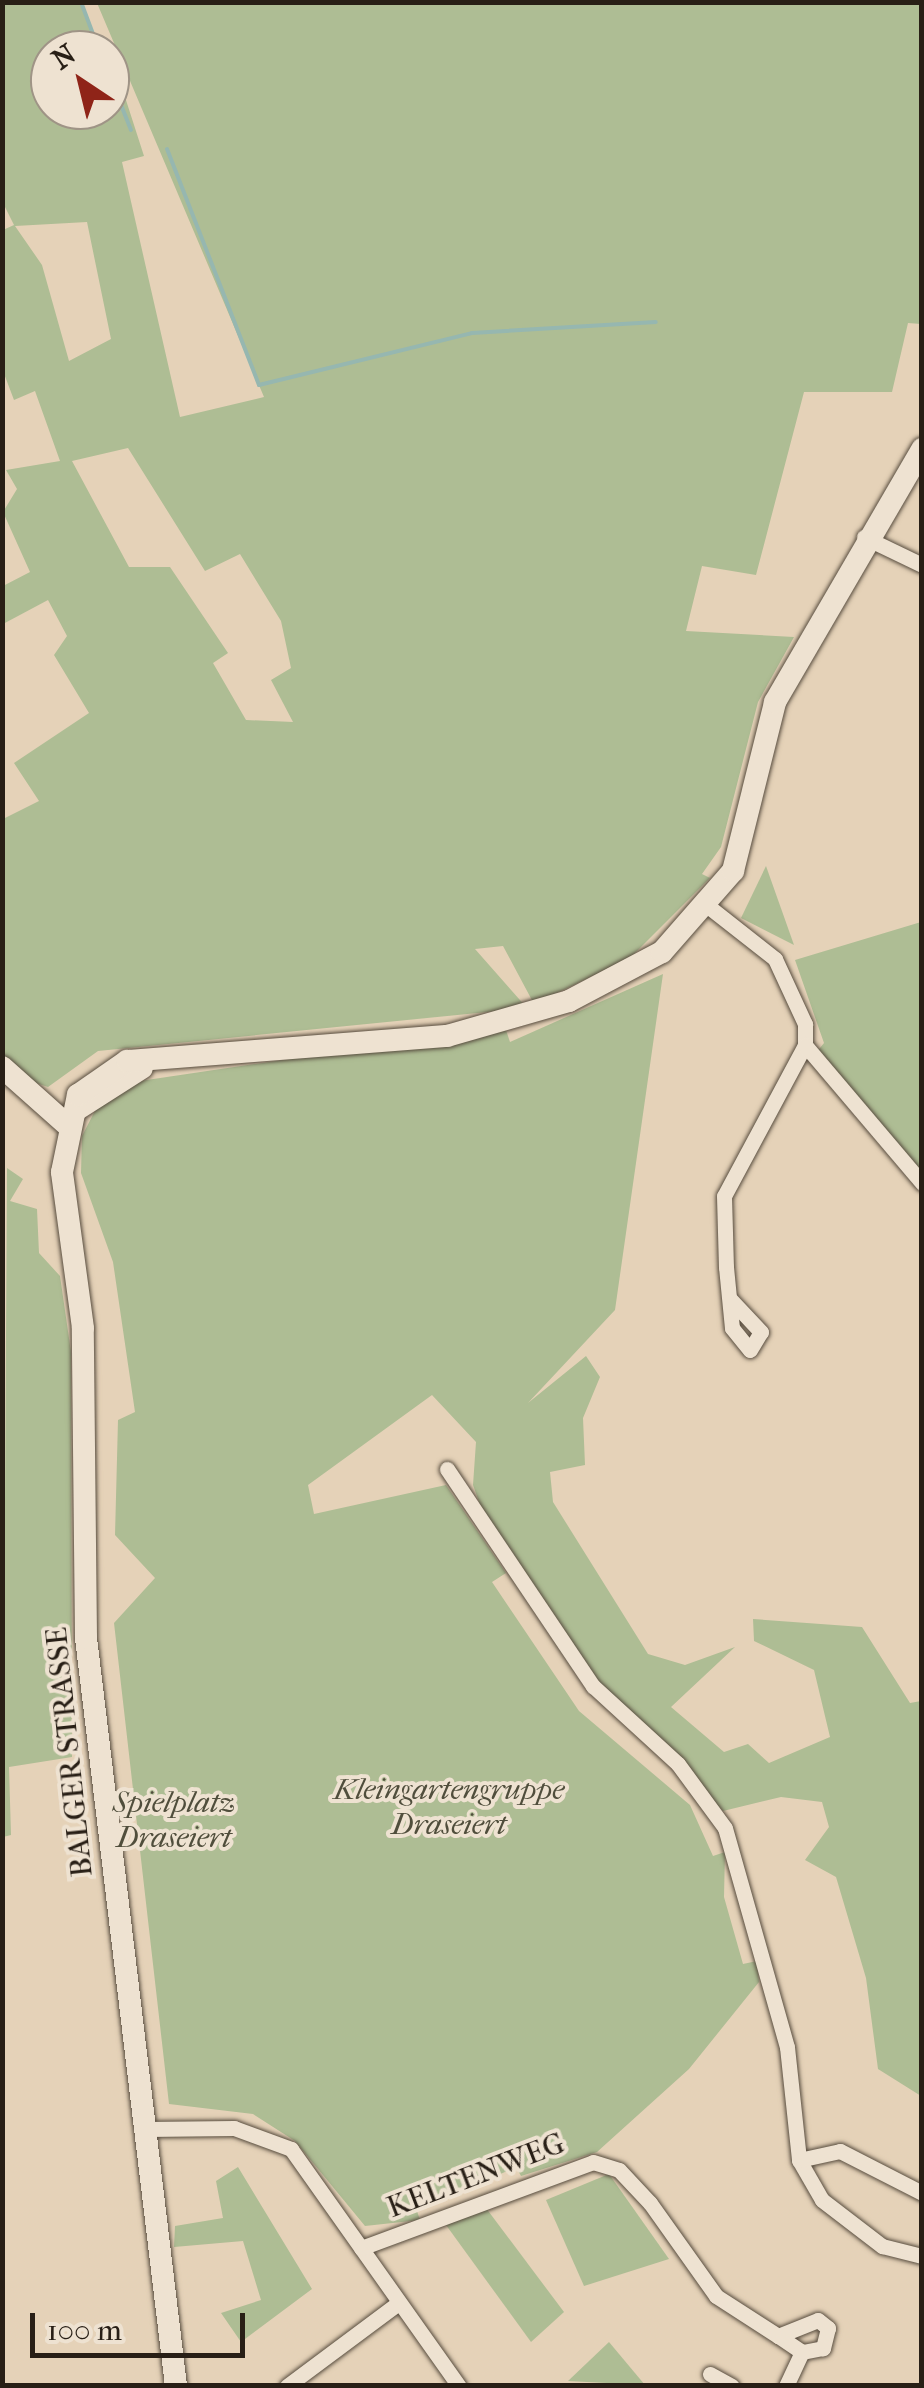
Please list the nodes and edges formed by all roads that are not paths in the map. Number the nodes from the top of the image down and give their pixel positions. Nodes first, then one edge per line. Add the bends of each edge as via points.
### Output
1 (922, 449) edge
2 (864, 537) junction
3 (922, 565) edge
4 (708, 907) junction
5 (805, 1046) junction
6 (7, 1078) edge
7 (70, 1119) junction
8 (922, 1183) edge
9 (730, 1299) dead end
10 (448, 1470) dead end
11 (146, 2129) junction
12 (799, 2160) junction
13 (922, 2193) edge
14 (361, 2248) junction
15 (922, 2256) edge
16 (397, 2304) junction
17 (778, 2336) junction
18 (802, 2352) junction
19 (710, 2374) dead end
20 (176, 2386) edge
21 (287, 2386) edge
22 (459, 2386) edge
23 (732, 2386) edge
24 (786, 2386) edge

1 - 2 street
2 - 3 street
2 - 4 street via 775,702 743,848
4 - 5 street via 775,960 794,990
4 - 7 street via 640,967 530,1015 427,1038 157,1061 92,1077
5 - 8 street
5 - 9 street via 724,1196
6 - 7 street
7 - 11 street, BALGER STRASSE via 62,1172 86,1382 86,1638
10 - 12 street via 593,1686 678,1764 724,1828 788,2047
11 - 14 street via 190,2124 266,2134 328,2192
11 - 20 street, BALGER STRASSE
12 - 13 street via 840,2151
12 - 15 street via 849,2227
14 - 16 street
14 - 17 street, KELTENWEG via 593,2162 619,2170 650,2203 716,2296
16 - 21 street
16 - 22 street
17 - 18 street, KELTENWEG
17 - 18 street via 818,2320 830,2338
18 - 24 street
19 - 23 street

